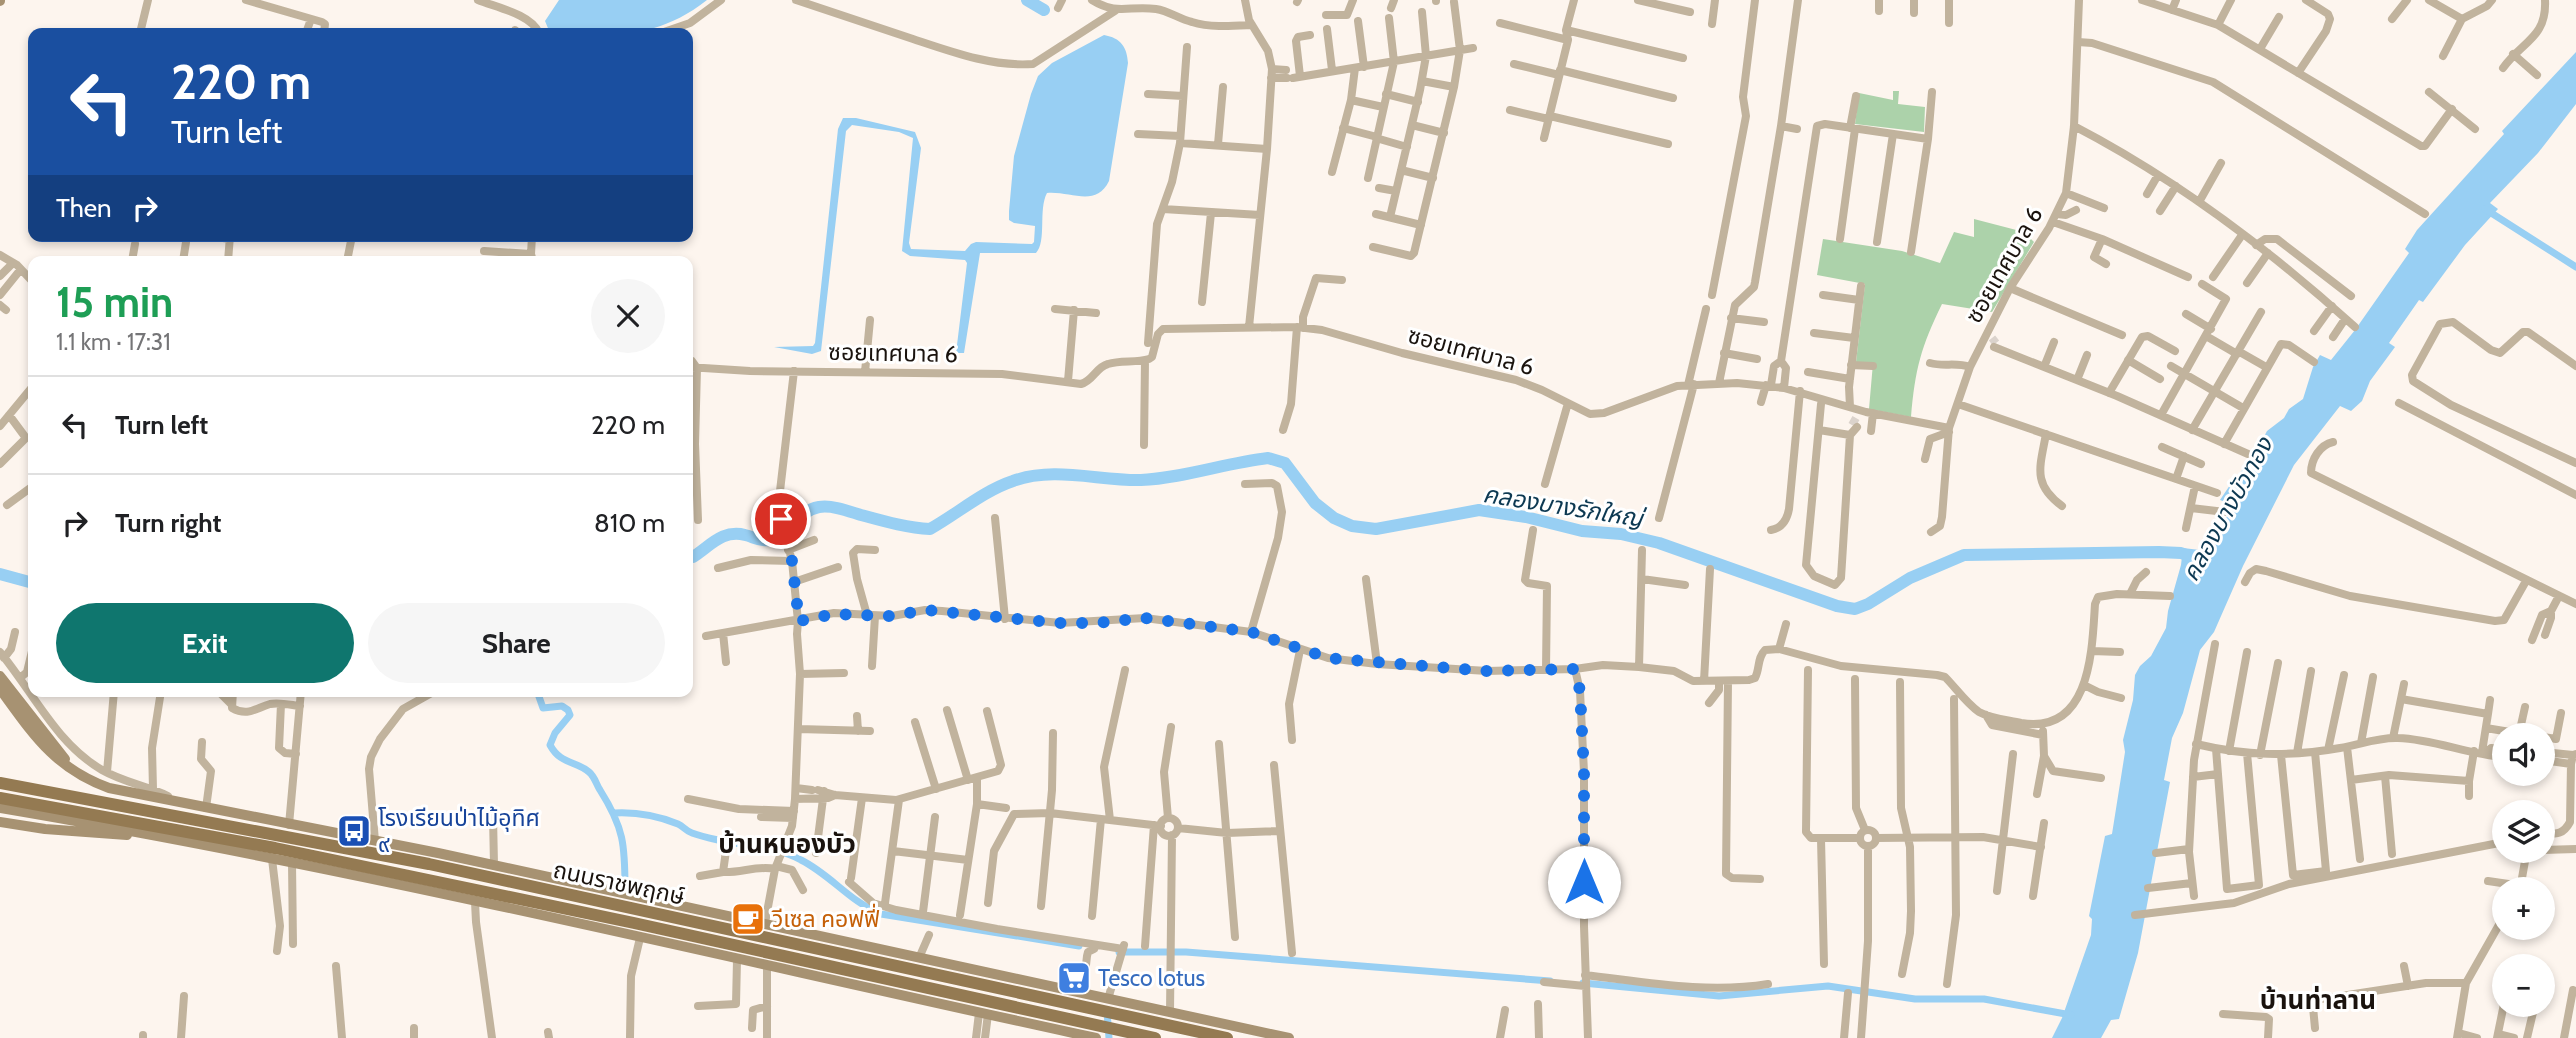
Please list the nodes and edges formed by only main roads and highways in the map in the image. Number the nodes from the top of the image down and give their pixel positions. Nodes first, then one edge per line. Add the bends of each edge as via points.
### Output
1 (0, 676) edge
2 (0, 689) edge
3 (92, 782) junction
4 (0, 783) edge
5 (0, 797) edge
6 (0, 808) edge
7 (0, 822) edge
8 (151, 835) junction
9 (376, 848) junction
10 (403, 876) junction
11 (440, 893) junction
12 (914, 957) junction
13 (979, 983) junction
14 (911, 997) junction
15 (971, 998) junction
16 (1096, 1038) edge
17 (1155, 1038) edge
18 (1227, 1038) edge
19 (1289, 1038) edge

1 - 3 main road via 57,750
2 - 3 main road via 48,753
3 - 9 main road, ถนนราชพฤกษ์
4 - 9 main road, ถนนราชพฤกษ์
5 - 10 main road, ถนนราชพฤกษ์
6 - 8 main road
7 - 8 main road
8 - 11 main road
9 - 12 main road, ถนนราชพฤกษ์ via 429,852 494,865
9 - 13 main road, ถนนราชพฤกษ์
10 - 11 main road
10 - 15 main road, ถนนราชพฤกษ์
11 - 14 main road
12 - 13 main road
12 - 19 main road, ถนนราชพฤกษ์
13 - 18 main road, ถนนราชพฤกษ์
14 - 15 main road
14 - 16 main road
15 - 17 main road, ถนนราชพฤกษ์

